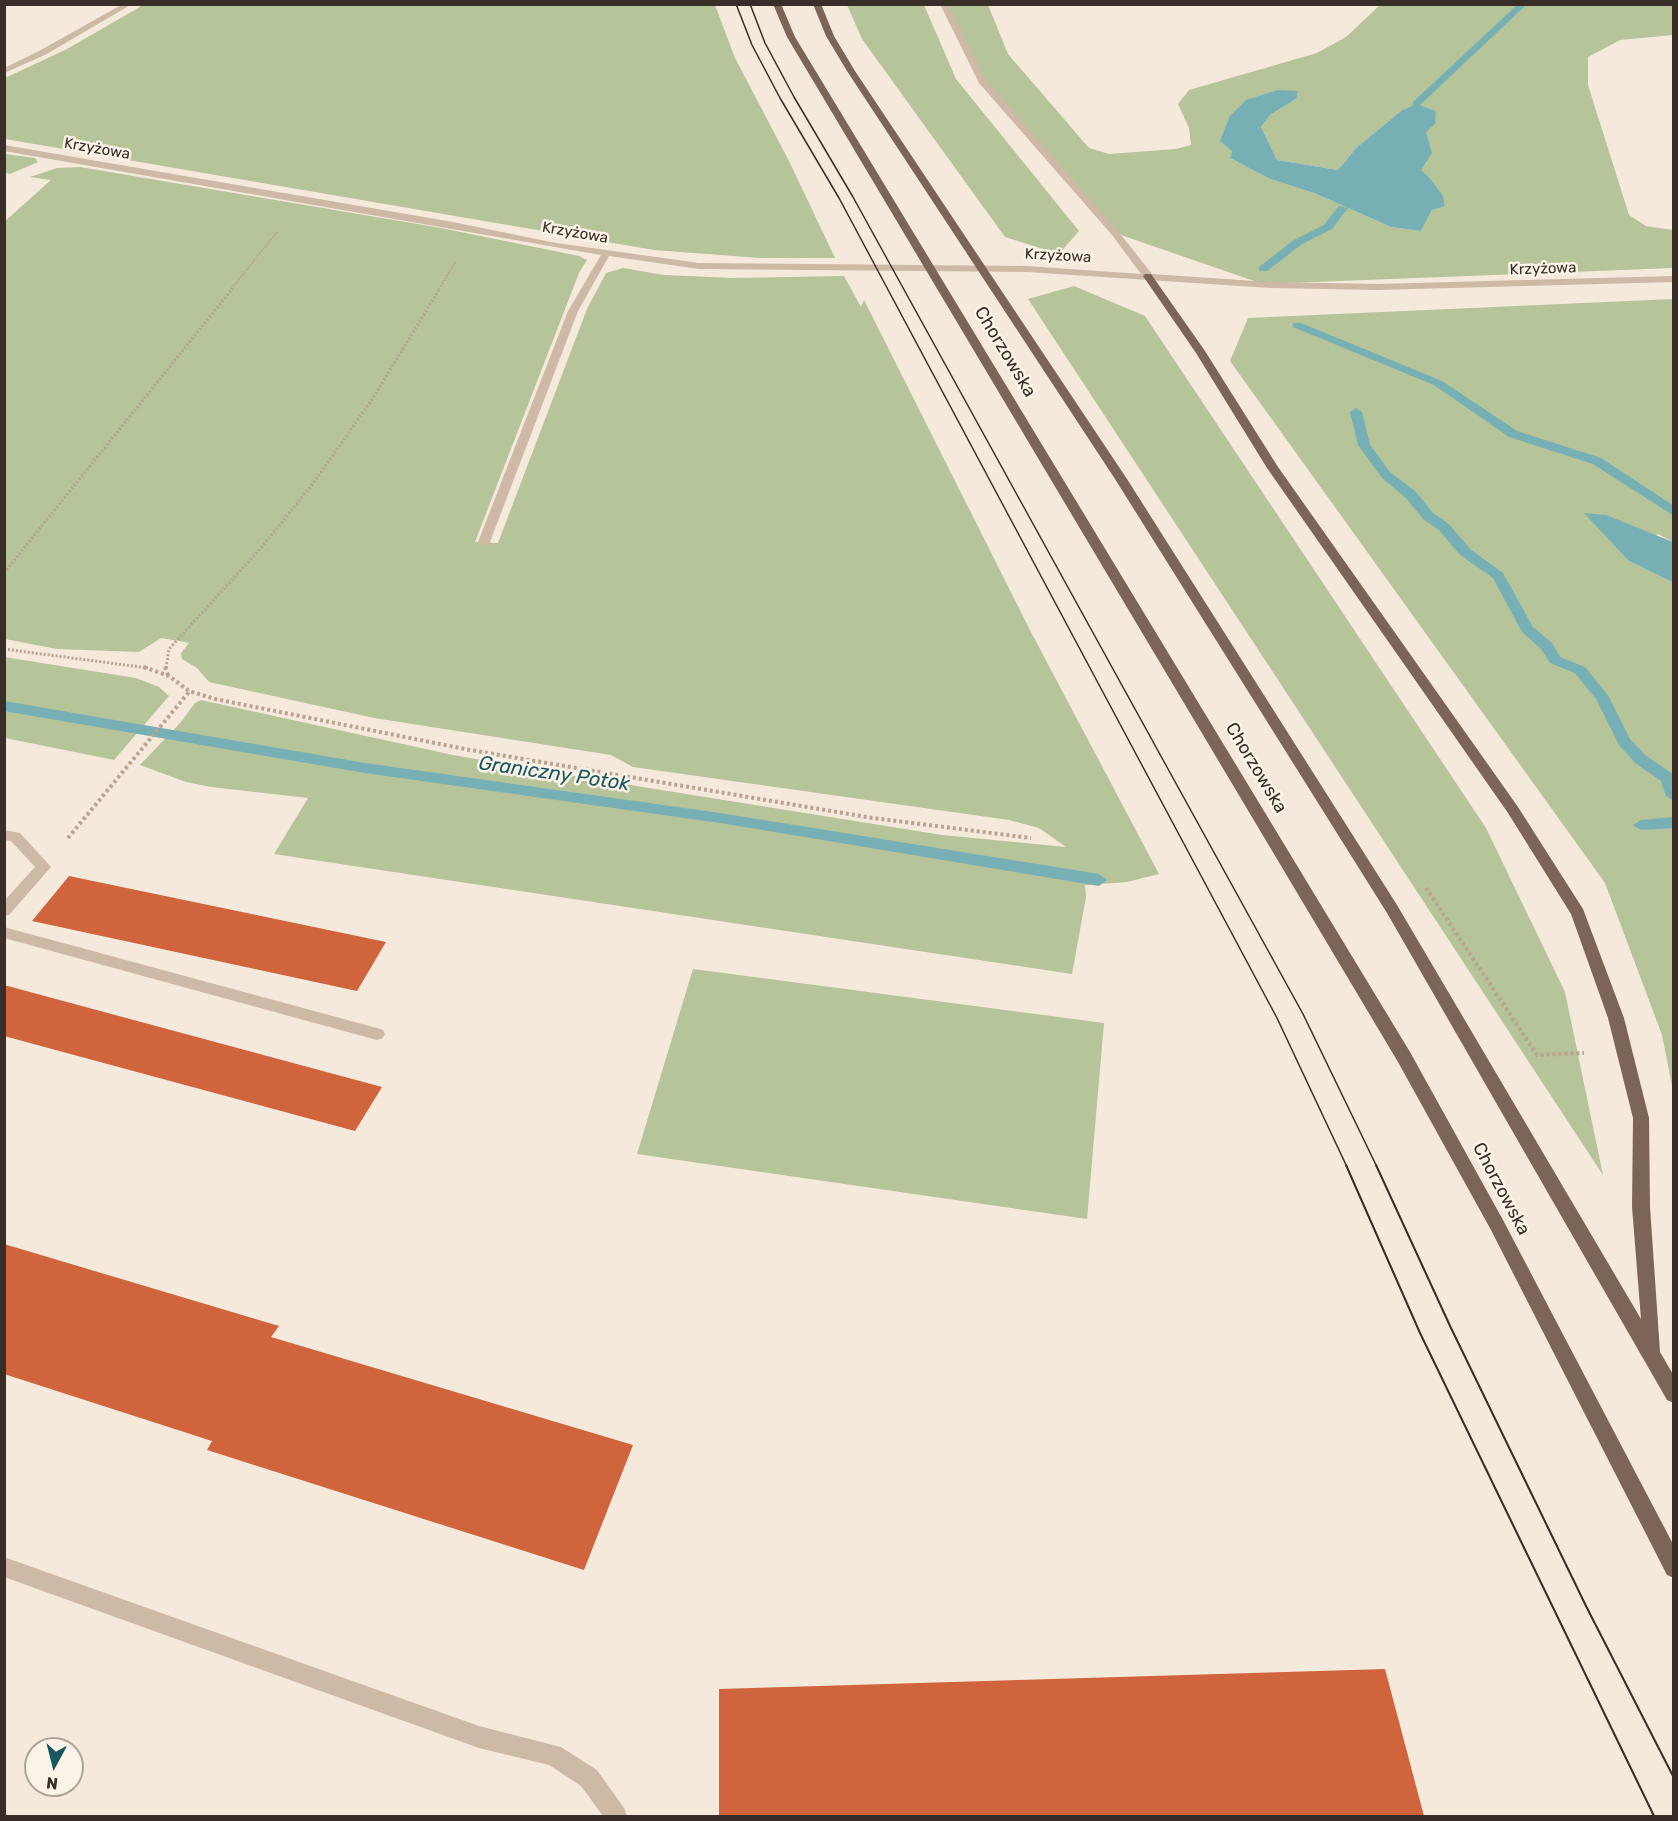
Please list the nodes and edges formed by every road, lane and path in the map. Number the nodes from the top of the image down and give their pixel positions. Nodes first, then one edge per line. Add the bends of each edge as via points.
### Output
1 (129, 4) edge
2 (777, 4) edge
3 (817, 4) edge
4 (944, 4) edge
5 (4, 70) edge
6 (4, 148) edge
7 (304, 200) junction
8 (476, 230) junction
9 (606, 254) junction
10 (1148, 276) junction
11 (1674, 279) edge
12 (484, 542) dead end
13 (4, 573) edge
14 (4, 649) edge
15 (169, 676) junction
16 (189, 691) junction
17 (4, 835) edge
18 (1031, 838) dead end
19 (44, 867) junction
20 (4, 910) edge
21 (4, 932) edge
22 (377, 1034) dead end
23 (1652, 1355) junction
24 (1674, 1394) edge
25 (4, 1568) edge
26 (1674, 1568) edge
27 (616, 1816) edge

1 - 5 street
2 - 26 main road, Chorzowska via 791,37 1404,1057 1497,1225
3 - 23 main road, Chorzowska via 851,71 1121,479 1392,909
4 - 10 street via 982,81 1115,232
6 - 7 street, Krzyżowa
7 - 8 street, Krzyżowa
7 - 13 path
8 - 9 street, Krzyżowa
8 - 15 path via 373,398 312,485 170,649 165,657
9 - 10 street, Krzyżowa via 736,268 1027,269
9 - 12 street via 573,311
10 - 11 street, Krzyżowa via 1270,285 1480,286
10 - 23 main road via 1272,468 1513,810 1578,913 1616,1018 1641,1118 1641,1207
14 - 15 path via 140,665
15 - 16 path
16 - 18 path via 470,750 873,818
16 - 19 path
17 - 19 street via 15,837
19 - 20 street
21 - 22 street
23 - 24 main road, Chorzowska
25 - 27 street via 479,1737 553,1755 589,1778

